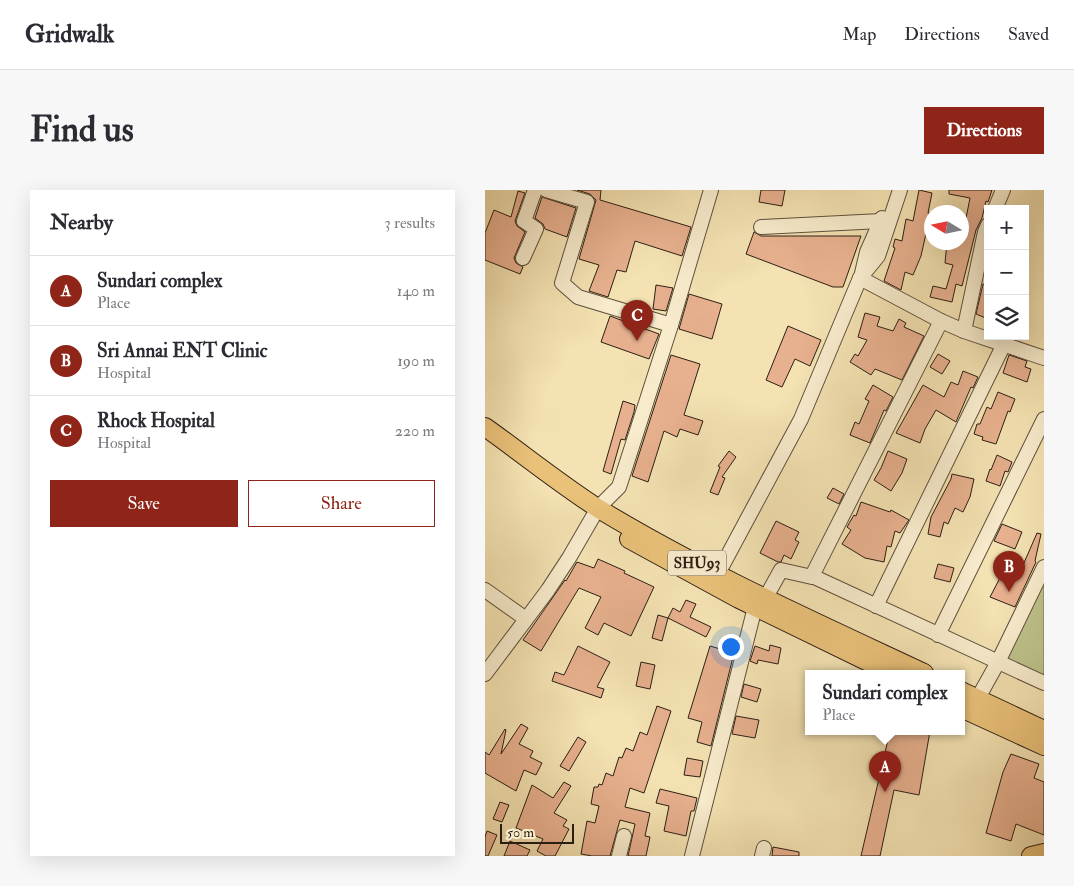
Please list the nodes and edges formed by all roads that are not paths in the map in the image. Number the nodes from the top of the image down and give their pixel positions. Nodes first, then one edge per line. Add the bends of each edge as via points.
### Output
1 (535, 190) edge
2 (546, 190) edge
3 (711, 190) edge
4 (891, 190) edge
5 (900, 190) edge
6 (1003, 190) edge
7 (997, 205) edge
8 (881, 221) junction
9 (761, 227) dead end
10 (984, 237) edge
11 (523, 258) dead end
12 (860, 278) junction
13 (941, 321) junction
14 (671, 325) junction
15 (964, 331) junction
16 (1004, 344) junction
17 (1044, 358) edge
18 (1044, 419) edge
19 (485, 427) edge
20 (485, 439) edge
21 (595, 512) junction
22 (1044, 568) edge
23 (813, 576) junction
24 (715, 580) junction
25 (485, 590) edge
26 (760, 602) junction
27 (876, 606) junction
28 (526, 619) junction
29 (938, 635) junction
30 (998, 662) junction
31 (885, 670) edge
32 (917, 670) edge
33 (485, 674) edge
34 (1044, 683) edge
35 (970, 706) edge
36 (1044, 730) edge
37 (1044, 746) edge
38 (624, 836) dead end
39 (1044, 853) edge
40 (619, 856) edge
41 (692, 856) edge
42 (1031, 856) edge

1 - 11 street via 524,221 536,229
2 - 14 street via 587,202 562,283 578,297
3 - 14 street
4 - 8 street
5 - 12 street via 878,256
6 - 7 street
8 - 9 street
8 - 12 street
10 - 15 street
12 - 13 street
12 - 24 street via 801,419
13 - 15 street
13 - 23 street
14 - 21 street via 619,487
15 - 16 street
16 - 17 street
16 - 27 street
18 - 29 street
19 - 21 main road, SHU93
20 - 21 main road, SHU93
21 - 24 main road, SHU93 via 660,557
21 - 28 street
22 - 30 street
23 - 26 street via 781,570
23 - 27 street
24 - 26 main road, SHU93
25 - 28 street
26 - 31 main road, SHU93
26 - 32 main road, SHU93
26 - 41 street
27 - 29 street
28 - 33 street
29 - 30 street
30 - 34 street
30 - 35 street
35 - 36 main road
35 - 37 main road
38 - 40 street
39 - 42 main road

